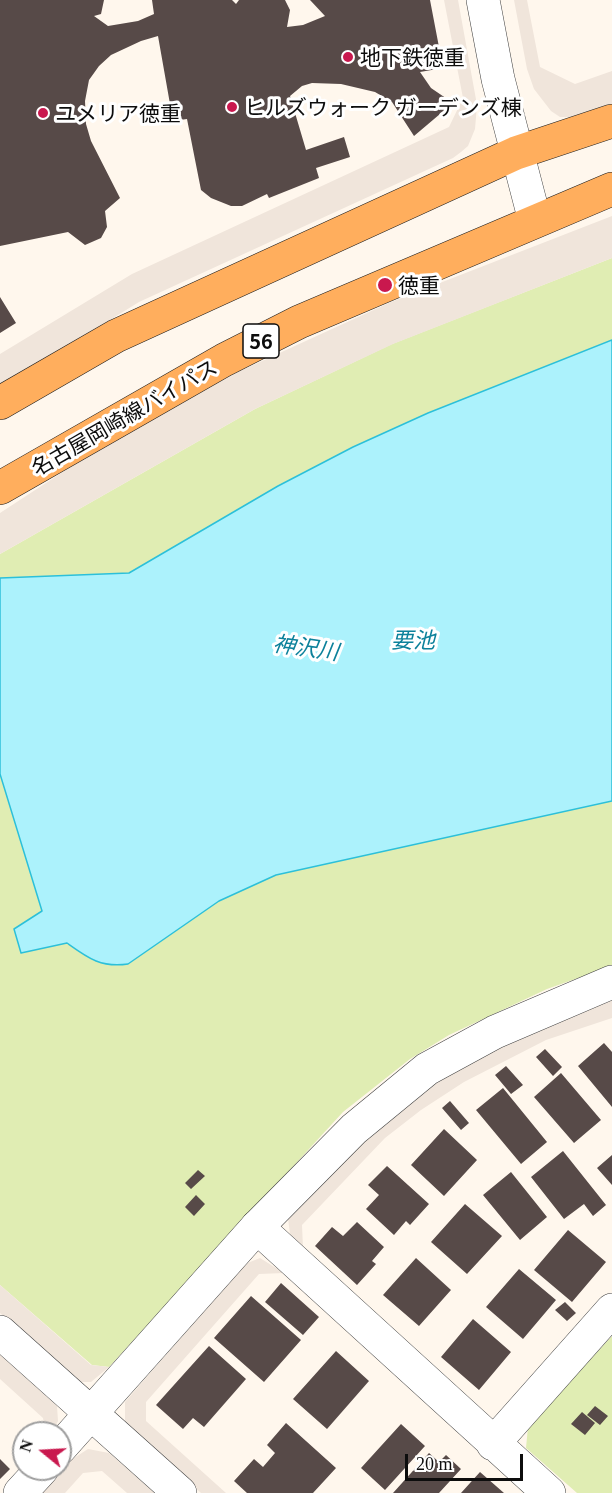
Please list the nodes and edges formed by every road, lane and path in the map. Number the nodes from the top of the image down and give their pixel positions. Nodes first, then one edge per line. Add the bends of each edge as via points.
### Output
1 (483, 0) edge
2 (612, 121) edge
3 (516, 153) junction
4 (612, 189) edge
5 (535, 221) junction
6 (0, 403) edge
7 (0, 488) edge
8 (612, 982) edge
9 (257, 1227) junction
10 (612, 1310) edge
11 (0, 1332) edge
12 (92, 1414) junction
13 (72, 1435) edge
14 (493, 1444) junction
15 (31, 1481) edge
16 (20, 1493) edge
17 (180, 1493) edge
18 (549, 1493) edge

1 - 3 street
2 - 3 main road
3 - 5 street
3 - 6 main road via 116,336
4 - 5 main road, 名古屋岡崎線バイパス / 56
5 - 7 main road, 名古屋岡崎線バイパス / 56 via 280,331 159,395
8 - 9 street via 495,1032 427,1070 354,1129
9 - 12 street
9 - 14 street
10 - 14 street
11 - 12 street
12 - 13 street
12 - 17 street
14 - 18 street
15 - 16 street

